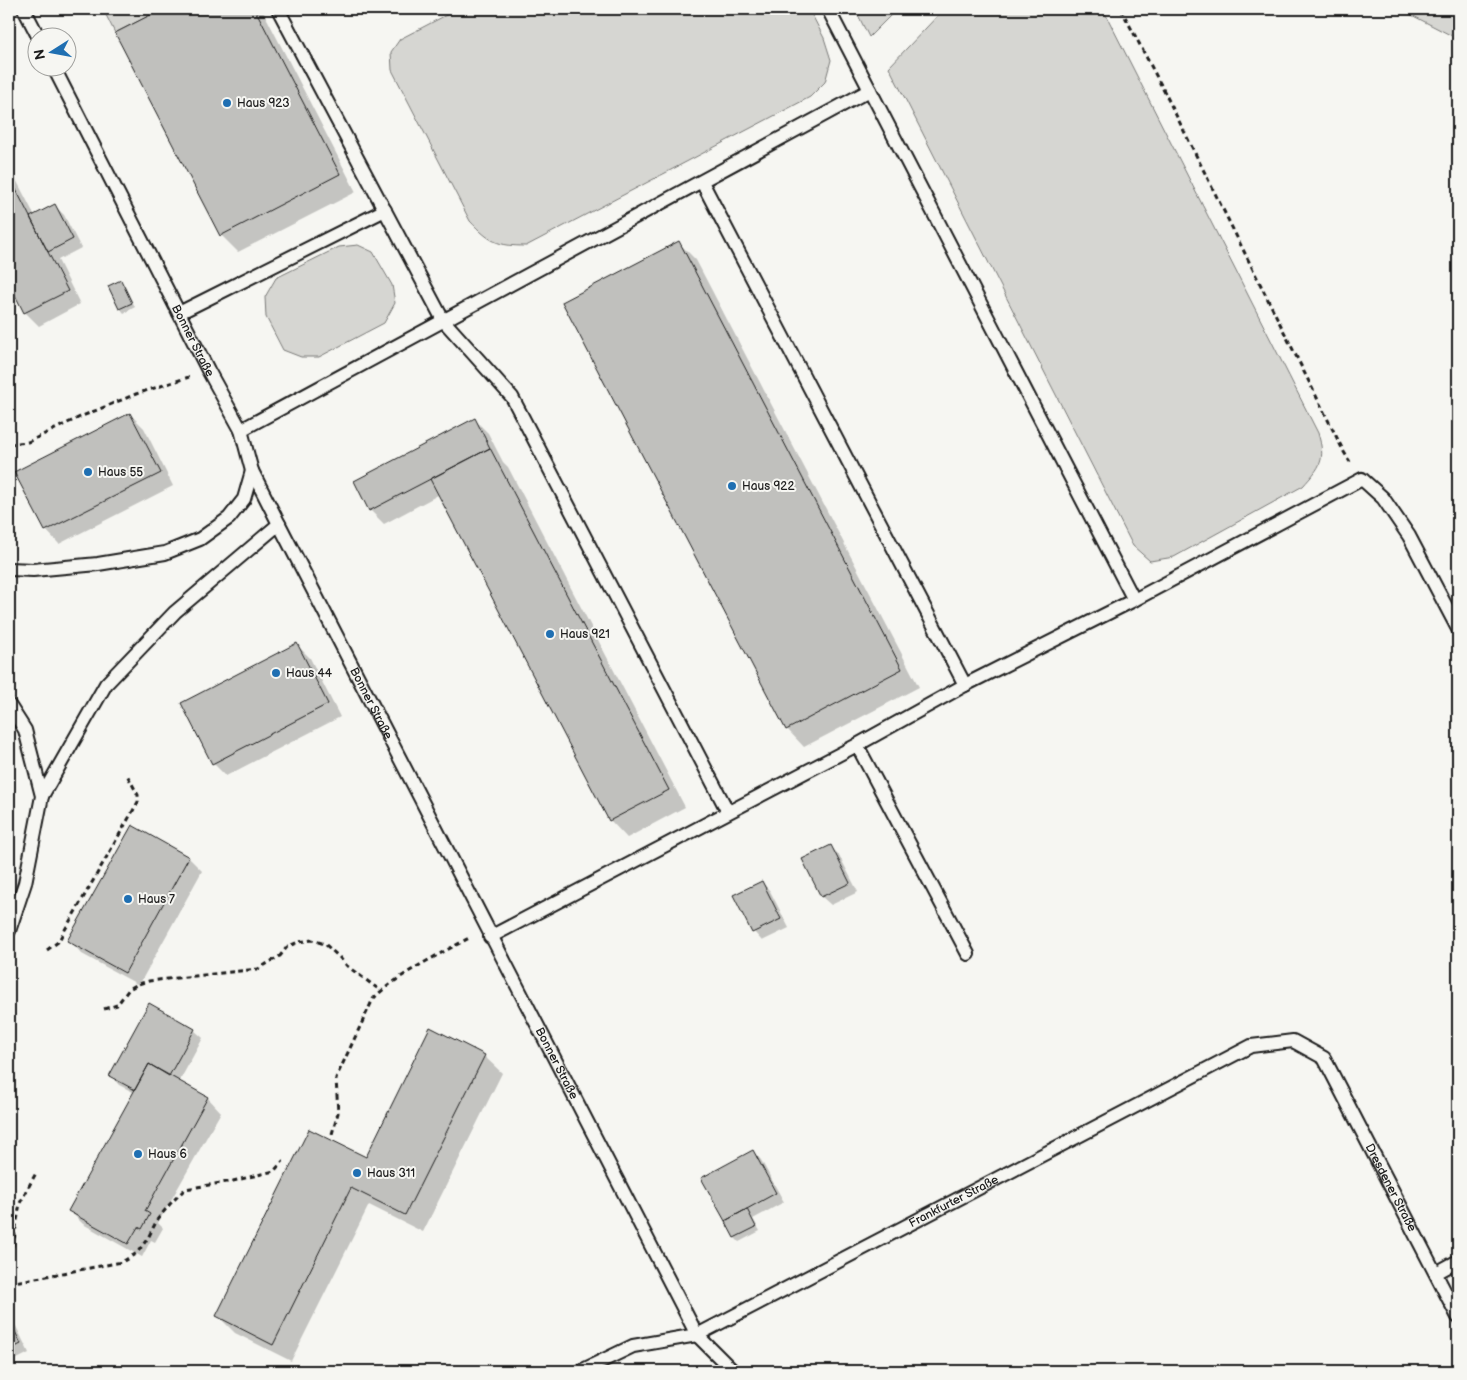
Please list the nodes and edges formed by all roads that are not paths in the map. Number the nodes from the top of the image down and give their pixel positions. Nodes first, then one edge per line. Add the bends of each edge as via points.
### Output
1 (24, 9) edge
2 (278, 9) edge
3 (828, 9) edge
4 (34, 28) edge
5 (59, 78) edge
6 (870, 90) junction
7 (702, 182) junction
8 (385, 210) junction
9 (179, 313) junction
10 (443, 320) junction
11 (240, 430) junction
12 (252, 470) junction
13 (279, 524) junction
14 (9, 569) edge
15 (1134, 600) junction
16 (1458, 629) edge
17 (965, 685) junction
18 (9, 705) edge
19 (857, 745) junction
20 (42, 796) junction
21 (728, 812) junction
22 (9, 931) edge
23 (488, 932) junction
24 (968, 954) dead end
25 (1324, 1058) joint
26 (1458, 1261) edge
27 (1436, 1273) junction
28 (1458, 1317) edge
29 (697, 1335) junction
30 (581, 1371) edge
31 (733, 1371) edge

1 - 4 lane
2 - 8 lane
3 - 6 lane
5 - 9 lane, Bonner Straße
6 - 7 lane
6 - 15 lane
7 - 10 lane
7 - 17 lane
8 - 9 lane
8 - 10 lane
9 - 11 lane, Bonner Straße
10 - 11 lane
10 - 21 lane via 512,397
11 - 12 lane, Bonner Straße
12 - 13 lane, Bonner Straße
12 - 14 lane via 244,499 229,518 200,539 183,546 165,553 98,564
13 - 20 lane via 175,612 106,684
13 - 23 lane, Bonner Straße
15 - 16 lane via 1362,480 1383,498 1409,536
15 - 17 lane
17 - 19 lane
18 - 20 lane via 25,730
19 - 21 lane
19 - 24 lane
20 - 22 lane via 25,883
21 - 23 lane
23 - 29 lane, Bonner Straße
25 - 27 lane, Dresdener Straße
25 - 29 lane, Frankfurter Straße via 1293,1041 1251,1046
26 - 27 lane
27 - 28 lane, Dresdener Straße
29 - 30 lane, Frankfurter Straße via 633,1346
29 - 31 lane, Bonner Straße

